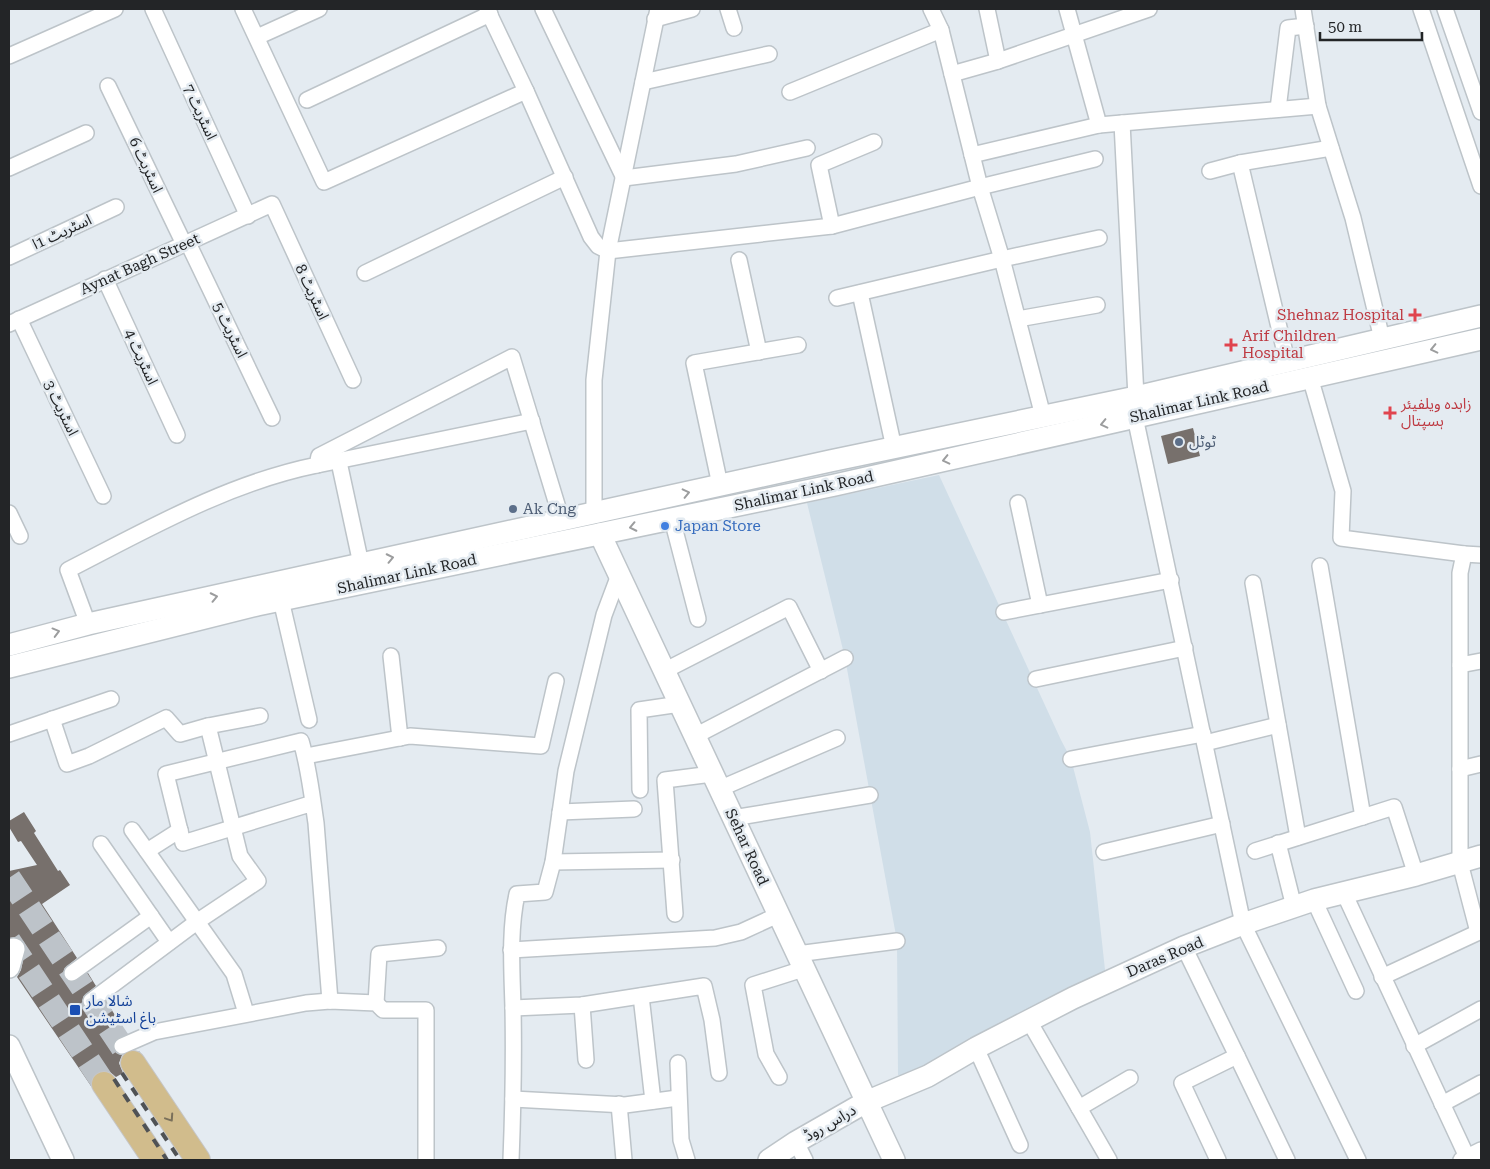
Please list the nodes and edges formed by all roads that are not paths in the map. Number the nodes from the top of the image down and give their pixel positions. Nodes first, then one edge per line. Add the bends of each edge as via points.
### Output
1 (153, 9) edge
2 (243, 9) edge
3 (319, 9) edge
4 (543, 9) edge
5 (692, 9) edge
6 (728, 9) edge
7 (931, 9) edge
8 (987, 9) edge
9 (1067, 9) edge
10 (1149, 9) edge
11 (1303, 9) edge
12 (1421, 9) edge
13 (1445, 9) edge
14 (109, 10) edge
15 (488, 12) edge
16 (657, 14) edge
17 (1306, 26) junction
18 (734, 28) dead end
19 (940, 30) junction
20 (1075, 34) junction
21 (257, 38) junction
22 (769, 54) dead end
23 (9, 56) edge
24 (998, 61) junction
25 (952, 74) junction
26 (643, 82) junction
27 (108, 86) dead end
28 (526, 91) junction
29 (790, 92) dead end
30 (307, 100) dead end
31 (1318, 106) junction
32 (1278, 110) junction
33 (1481, 112) edge
34 (1122, 123) junction
35 (1099, 125) junction
36 (86, 133) dead end
37 (874, 142) dead end
38 (807, 148) dead end
39 (1331, 148) junction
40 (972, 155) junction
41 (1095, 159) dead end
42 (1240, 163) junction
43 (9, 168) edge
44 (1210, 171) dead end
45 (564, 177) junction
46 (624, 178) junction
47 (1481, 186) edge
48 (980, 187) junction
49 (272, 204) joint
50 (116, 207) dead end
51 (248, 216) junction
52 (832, 226) junction
53 (1099, 238) dead end
54 (186, 244) junction
55 (608, 251) junction
56 (9, 257) edge
57 (1002, 259) junction
58 (739, 260) dead end
59 (365, 273) dead end
60 (105, 279) junction
61 (860, 293) junction
62 (837, 298) dead end
63 (1097, 305) dead end
64 (1481, 316) edge
65 (1018, 319) junction
66 (14, 322) edge
67 (1382, 339) junction
68 (1481, 339) edge
69 (798, 345) dead end
70 (759, 352) junction
71 (1286, 361) junction
72 (1310, 378) junction
73 (353, 380) dead end
74 (1135, 407) junction
75 (1043, 416) junction
76 (272, 418) dead end
77 (532, 421) junction
78 (177, 435) dead end
79 (894, 448) junction
80 (830, 461) junction
81 (339, 462) junction
82 (317, 465) junction
83 (720, 485) junction
84 (835, 485) junction
85 (103, 496) dead end
86 (1018, 503) dead end
87 (9, 513) edge
88 (594, 514) junction
89 (672, 519) junction
90 (562, 520) junction
91 (600, 534) junction
92 (20, 536) dead end
93 (1464, 554) junction
94 (1481, 555) edge
95 (361, 564) junction
96 (1320, 566) dead end
97 (620, 575) junction
98 (1171, 580) junction
99 (327, 582) junction
100 (1253, 583) dead end
101 (281, 600) junction
102 (1040, 606) junction
103 (1004, 612) dead end
104 (698, 619) dead end
105 (88, 624) junction
106 (9, 644) edge
107 (1185, 648) junction
108 (391, 656) dead end
109 (845, 658) dead end
110 (1481, 661) edge
111 (1460, 665) junction
112 (9, 667) edge
113 (821, 670) junction
114 (664, 671) junction
115 (1036, 678) dead end
116 (556, 681) dead end
117 (111, 699) dead end
118 (680, 704) junction
119 (260, 716) dead end
120 (52, 719) junction
121 (308, 720) dead end
122 (1278, 725) junction
123 (208, 726) junction
124 (9, 734) edge
125 (695, 736) junction
126 (400, 738) junction
127 (837, 738) dead end
128 (1204, 739) junction
129 (306, 756) junction
130 (1071, 759) dead end
131 (217, 761) junction
132 (1481, 764) edge
133 (1460, 768) junction
134 (716, 781) junction
135 (640, 790) dead end
136 (870, 795) dead end
137 (313, 803) junction
138 (634, 809) dead end
139 (560, 812) junction
140 (1363, 817) junction
141 (733, 818) junction
142 (1222, 824) junction
143 (233, 828) junction
144 (132, 830) dead end
145 (180, 830) junction
146 (1298, 837) junction
147 (101, 844) dead end
148 (1278, 844) junction
149 (147, 851) junction
150 (1255, 851) dead end
151 (1104, 852) dead end
152 (1481, 856) edge
153 (672, 860) junction
154 (553, 862) junction
155 (1460, 863) junction
156 (1416, 875) junction
157 (1344, 893) junction
158 (1304, 904) junction
159 (675, 914) dead end
160 (778, 915) junction
161 (152, 916) junction
162 (198, 921) junction
163 (1243, 924) junction
164 (1480, 932) edge
165 (896, 941) dead end
166 (170, 942) junction
167 (1184, 947) junction
168 (438, 948) dead end
169 (511, 950) junction
170 (800, 962) junction
171 (72, 973) dead end
172 (1382, 977) junction
173 (1356, 991) dead end
174 (641, 996) junction
175 (91, 1001) dead end
176 (330, 1001) junction
177 (376, 1003) junction
178 (582, 1005) junction
179 (513, 1008) junction
180 (1481, 1009) edge
181 (246, 1013) junction
182 (1029, 1022) junction
183 (9, 1046) edge
184 (1414, 1046) junction
185 (976, 1048) junction
186 (127, 1055) joint
187 (1237, 1056) junction
188 (586, 1060) dead end
189 (678, 1063) dead end
190 (719, 1073) dead end
191 (779, 1077) dead end
192 (1130, 1078) dead end
193 (1481, 1083) edge
194 (104, 1084) tunnel mouth
195 (153, 1094) junction
196 (678, 1098) junction
197 (513, 1099) junction
198 (653, 1101) junction
199 (866, 1102) junction
200 (619, 1104) junction
201 (1442, 1104) junction
202 (1079, 1108) junction
203 (127, 1117) junction
204 (1020, 1145) dead end
205 (1481, 1150) edge
206 (800, 1151) edge
207 (193, 1153) edge
208 (1464, 1159) edge
209 (63, 1160) edge
210 (154, 1160) edge
211 (165, 1160) edge
212 (426, 1160) edge
213 (511, 1160) edge
214 (624, 1160) edge
215 (687, 1160) edge
216 (769, 1160) edge
217 (894, 1160) edge
218 (1109, 1160) edge
219 (1218, 1160) edge
220 (1287, 1160) edge
221 (1358, 1160) edge

1 - 51 street, اسٹریٹ 7
2 - 21 street
3 - 21 street
4 - 46 street
5 - 16 street
6 - 18 street
7 - 19 street
8 - 24 street
9 - 20 street
10 - 20 street
11 - 17 street
12 - 47 street
13 - 33 street
14 - 23 street
15 - 28 street
15 - 30 street
16 - 26 street
17 - 31 street
17 - 32 street via 1288,28
19 - 25 street
19 - 29 street
20 - 24 street
20 - 35 street
21 - 28 street via 324,182
22 - 26 street
24 - 25 street
25 - 40 street
26 - 46 street
27 - 54 street, اسٹریٹ 6
28 - 45 street
31 - 32 street
31 - 39 street
32 - 34 street
34 - 35 street
34 - 74 street
35 - 40 street
36 - 43 street
37 - 52 street via 819,165
38 - 46 street via 736,164
39 - 42 street
39 - 67 street via 1353,218
40 - 48 street
41 - 48 street
42 - 44 street
42 - 71 street
45 - 55 street via 591,237
45 - 59 street
46 - 55 street
48 - 52 street
48 - 57 street
49 - 51 street, Aynat Bagh Street
49 - 73 street, اسٹریٹ 8
50 - 56 street, اسٹریٹ 1ا
51 - 54 street, Aynat Bagh Street
52 - 55 street
53 - 57 street
54 - 60 street, Aynat Bagh Street
54 - 76 street, اسٹریٹ 5
55 - 88 street via 594,380
57 - 61 street
57 - 65 street
58 - 70 street
60 - 66 street, Aynat Bagh Street
60 - 78 street, اسٹریٹ 4
61 - 62 street
61 - 79 street
63 - 65 street
64 - 67 main road, Shalimar Link Road
65 - 75 street
66 - 85 street, اسٹریٹ 3
67 - 71 main road, Shalimar Link Road
68 -> 72 main road, Shalimar Link Road
69 - 70 street
70 - 83 street via 694,363
71 - 74 main road, Shalimar Link Road
72 - 74 main road, Shalimar Link Road
72 - 93 street via 1343,491 1341,538
74 - 75 main road, Shalimar Link Road
74 -> 84 main road, Shalimar Link Road
74 - 98 street
75 - 79 main road, Shalimar Link Road
77 - 81 street
77 - 82 street via 512,358 319,456
77 - 90 street
79 - 80 main road, Shalimar Link Road
80 - 83 main road, Shalimar Link Road
80 - 84 main road
81 - 82 street
81 - 95 street
82 - 105 street via 287,471 203,502 68,570
88 -> 83 main road, Shalimar Link Road
84 - 89 main road, Shalimar Link Road
86 - 102 street
87 - 92 street
88 - 90 main road, Shalimar Link Road
89 -> 91 main road, Shalimar Link Road
89 - 104 street
95 -> 90 main road, Shalimar Link Road
91 - 97 main road, Sehar Road
91 - 99 main road, Shalimar Link Road
93 - 94 street
93 - 111 street via 1460,573
95 - 99 main road, Shalimar Link Road
96 - 140 street
97 - 114 main road, Sehar Road
97 - 139 street via 604,615 566,771
98 - 102 street
98 - 107 street
99 - 101 main road, Shalimar Link Road
105 -> 99 main road, Shalimar Link Road
100 - 122 street
101 - 112 main road, Shalimar Link Road
101 - 121 street
102 - 103 street
106 -> 105 main road, Shalimar Link Road
107 - 115 street
107 - 128 street
108 - 126 street
109 - 113 street
110 - 111 street
111 - 133 street
113 - 114 street via 789,606
113 - 125 street
114 - 118 main road, Sehar Road
116 - 126 street via 541,746 410,736
117 - 120 street
118 - 125 main road, Sehar Road
118 - 135 street via 639,710
119 - 123 street
120 - 123 street via 67,764 166,718 180,734
120 - 124 street
122 - 128 street
122 - 146 street
123 - 131 street
125 - 134 main road, Sehar Road
126 - 129 street
127 - 134 street
128 - 130 street
128 - 142 street
129 - 131 street via 301,741
129 - 137 street
131 - 143 street
131 - 145 street via 166,774
132 - 133 street
133 - 155 street
134 - 141 main road, Sehar Road
134 - 153 street via 665,780
136 - 141 street
137 - 143 street
137 - 176 street
138 - 139 street
139 - 154 street
140 - 146 street
140 - 156 street via 1394,807
141 - 160 main road, Sehar Road
142 - 151 street
142 - 163 street
143 - 145 street via 183,843
143 - 162 street via 240,856 258,881
144 - 149 street
145 - 149 street
146 - 148 street
147 - 161 street
148 - 150 street
148 - 158 street
149 - 162 street
152 - 155 main road, Daras Road
153 - 154 street
153 - 159 street
154 - 169 street via 545,892 517,894
155 - 156 main road, Daras Road
155 - 164 street
156 - 157 main road, Daras Road
157 - 158 main road, Daras Road
157 - 172 street
158 - 163 main road, Daras Road
158 - 173 street
160 - 169 street via 741,932 715,938
160 - 170 main road, Sehar Road
161 - 166 street
161 - 171 street
162 - 166 street
162 - 181 street via 234,974
163 - 167 main road, Daras Road
163 - 221 street
164 - 172 street
165 - 170 street
166 - 175 street
167 - 182 main road, Daras Road
167 - 187 street
168 - 177 street via 379,954
169 - 179 street
170 - 191 street via 752,985 766,1054
170 - 199 main road, Sehar Road
172 - 184 street
174 - 178 street
174 - 190 street via 704,986
174 - 198 street
176 - 177 street
176 - 181 street
177 - 212 street via 383,1010 426,1010
178 - 179 street
178 - 188 street
179 - 197 street
180 - 184 street
181 - 186 street via 154,1032
182 - 185 main road, Daras Road
182 - 202 street
183 - 209 main road
184 - 201 street
185 - 199 main road, Daras Road via 928,1076
185 - 204 street
186 - 195 main road
187 - 219 street via 1182,1083
187 - 220 street
189 - 196 street
192 - 202 street
193 - 201 street
194 - 203 main road
195 - 203 main road via 146,1110
195 -> 207 main road
196 - 198 street
196 - 215 street via 681,1140
197 - 200 street
197 - 213 street
198 - 200 street
199 - 206 main road, دراس روڈ
199 - 217 main road, Sehar Road
200 - 214 street
201 - 208 street
202 - 218 street
203 - 210 main road
205 - 208 street
206 - 216 main road, دراس روڈ
207 - 211 main road via 180,1145 172,1148

